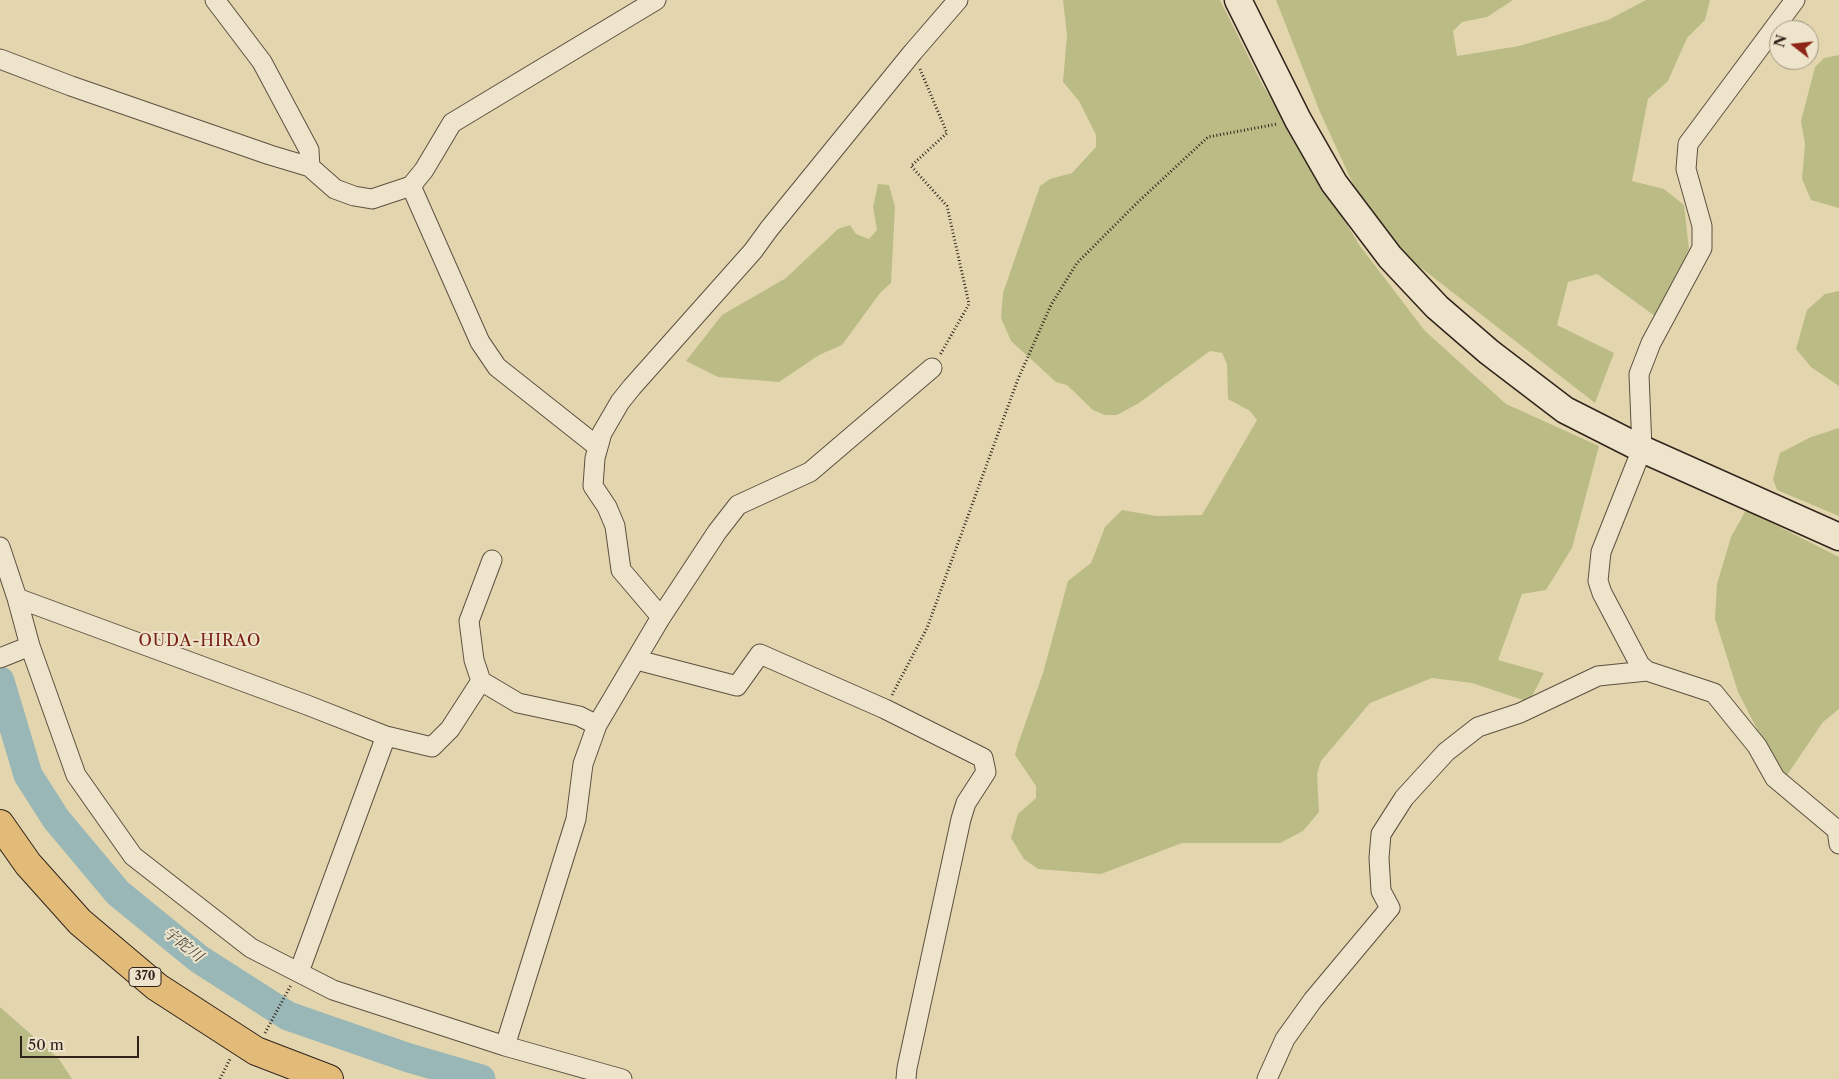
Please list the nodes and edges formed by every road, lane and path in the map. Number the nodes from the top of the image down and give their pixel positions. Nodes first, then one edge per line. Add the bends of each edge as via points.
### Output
1 (215, 0) edge
2 (656, 0) edge
3 (1238, 0) edge
4 (1795, 0) edge
5 (956, 1) edge
6 (913, 52) junction
7 (0, 59) edge
8 (1298, 120) junction
9 (310, 167) junction
10 (411, 186) junction
11 (932, 368) joint
12 (598, 447) junction
13 (1642, 449) junction
14 (1839, 537) edge
15 (0, 547) edge
16 (492, 560) dead end
17 (17, 598) junction
18 (661, 617) junction
19 (28, 647) junction
20 (0, 658) edge
21 (637, 660) junction
22 (1647, 672) junction
23 (481, 681) junction
24 (886, 710) junction
25 (598, 725) junction
26 (386, 736) junction
27 (0, 824) edge
28 (1839, 844) edge
29 (296, 978) junction
30 (261, 1039) dead end
31 (505, 1046) junction
32 (329, 1079) edge
33 (622, 1079) edge
34 (906, 1079) edge
35 (1267, 1079) edge

1 - 9 street via 262,62 309,150
2 - 10 street via 452,123
3 - 8 street
4 - 13 street via 1688,144 1686,169 1702,226 1702,248 1639,374
5 - 6 street
6 - 11 path via 948,133 911,166 947,206 969,304
6 - 12 street via 753,251 620,402 602,433
7 - 9 street
8 - 13 street via 1334,183 1390,257 1437,307 1565,410
8 - 24 path via 1208,137 1077,263 1051,305 1018,379 927,628
9 - 10 street via 335,189 372,200
10 - 12 street via 480,342 497,367
11 - 18 street via 810,472 738,504
12 - 18 street via 594,458 593,486 615,526 621,570
13 - 14 street
13 - 22 street via 1601,552 1598,580 1632,652
15 - 17 street
16 - 23 street via 468,620
17 - 19 street
17 - 26 street
18 - 21 street
19 - 20 street
19 - 29 street via 76,775 133,856 251,948
21 - 24 street via 737,686 760,654
21 - 25 street
22 - 28 street via 1714,693 1758,746 1774,778 1837,830
22 - 35 street via 1598,676 1520,713 1478,728 1446,752 1404,798 1381,834 1381,891 1390,908 1313,1000 1285,1039
23 - 25 street via 518,703 579,716
23 - 26 street via 450,729 432,747
24 - 34 street via 983,758 986,772 966,803 961,819
25 - 31 street via 583,764 576,820
26 - 29 street
27 - 32 highway, 370 via 28,864 80,922 157,986 256,1051
29 - 30 path
29 - 31 street
31 - 33 street

